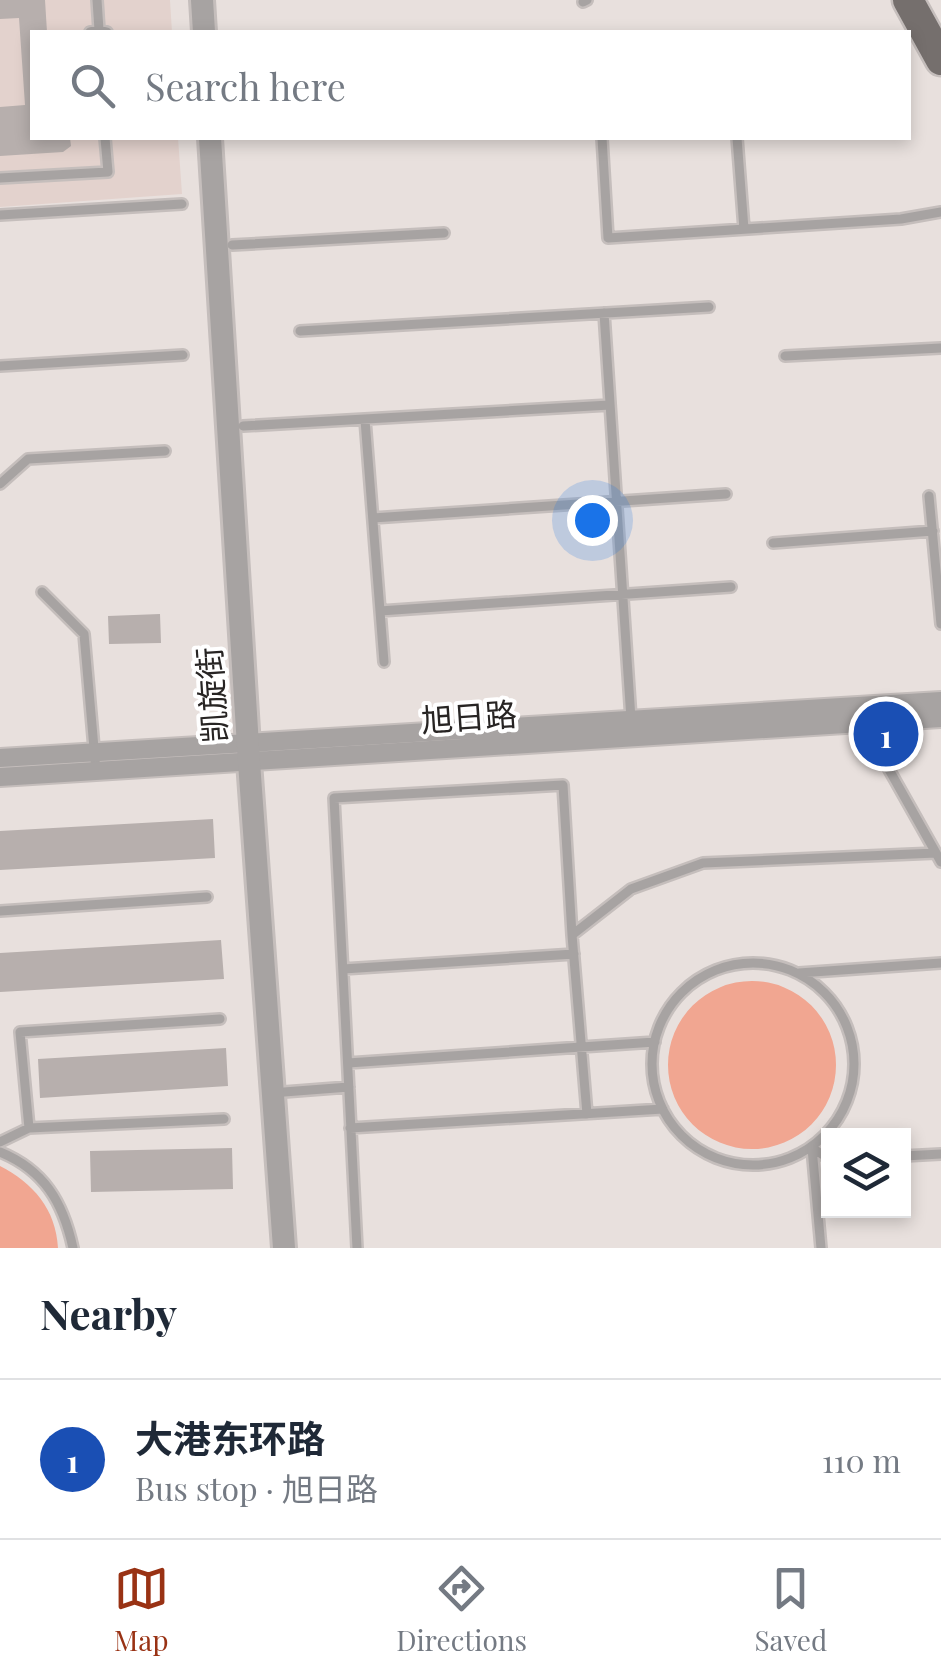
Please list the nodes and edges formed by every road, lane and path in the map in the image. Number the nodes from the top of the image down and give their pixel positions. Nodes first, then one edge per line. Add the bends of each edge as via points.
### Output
1 (96, 0) edge
2 (202, 0) edge
3 (216, 0) edge
4 (908, 0) edge
5 (99, 30) edge
6 (204, 30) edge
7 (218, 30) edge
8 (941, 60) edge
9 (105, 140) edge
10 (210, 140) edge
11 (225, 140) edge
12 (602, 140) edge
13 (737, 140) edge
14 (0, 178) edge
15 (182, 204) dead end
16 (941, 212) edge
17 (0, 215) edge
18 (744, 229) junction
19 (444, 232) dead end
20 (232, 245) junction
21 (709, 306) dead end
22 (604, 313) junction
23 (300, 331) dead end
24 (941, 348) edge
25 (183, 355) dead end
26 (785, 356) dead end
27 (0, 366) edge
28 (610, 405) junction
29 (365, 420) junction
30 (243, 426) junction
31 (165, 451) dead end
32 (0, 484) edge
33 (726, 494) dead end
34 (929, 496) dead end
35 (616, 501) junction
36 (373, 518) junction
37 (932, 531) junction
38 (773, 543) dead end
39 (731, 587) dead end
40 (42, 592) dead end
41 (622, 594) junction
42 (380, 611) junction
43 (941, 624) edge
44 (384, 662) dead end
45 (941, 701) edge
46 (941, 718) edge
47 (631, 729) junction
48 (256, 752) junction
49 (0, 758) edge
50 (95, 762) junction
51 (887, 766) dead end
52 (0, 777) edge
53 (938, 858) edge
54 (207, 896) dead end
55 (0, 911) edge
56 (572, 936) junction
57 (574, 954) junction
58 (941, 963) edge
59 (343, 969) junction
60 (798, 973) junction
61 (220, 1019) dead end
62 (655, 1042) junction
63 (582, 1047) junction
64 (348, 1063) junction
65 (349, 1087) junction
66 (284, 1092) junction
67 (663, 1109) junction
68 (588, 1114) junction
69 (224, 1118) dead end
70 (29, 1128) junction
71 (350, 1128) junction
72 (0, 1142) edge
73 (812, 1148) junction
74 (0, 1152) edge
75 (821, 1154) edge
76 (941, 1154) edge
77 (911, 1156) edge
78 (73, 1248) edge
79 (284, 1248) edge
80 (294, 1248) edge
81 (357, 1248) edge
82 (821, 1248) edge

1 - 5 lane
2 - 6 street
3 - 7 street
4 - 8 main road
9 - 14 lane via 108,172
10 - 48 street, 凯旋街
11 - 20 street, 凯旋街
12 - 18 lane via 608,238
13 - 18 lane
15 - 17 lane
16 - 18 lane
19 - 20 lane
20 - 30 street, 凯旋街
21 - 22 lane
22 - 23 lane
22 - 28 lane
24 - 26 lane
25 - 27 lane
28 - 29 lane
28 - 35 lane
29 - 30 lane
29 - 36 lane
30 - 48 street, 凯旋街
31 - 32 lane via 28,459
33 - 35 lane
34 - 37 lane
35 - 36 lane
35 - 41 lane
36 - 42 lane
37 - 38 lane
37 - 43 lane
39 - 41 lane
40 - 50 lane via 84,634
41 - 42 lane
41 - 47 lane
42 - 44 lane
45 - 47 street, 旭日路
46 - 47 street, 旭日路
47 - 48 street, 旭日路
48 - 50 street, 旭日路
48 - 66 street, 凯旋街
48 - 79 street, 凯旋街
49 - 50 street, 旭日路
50 - 52 street, 旭日路
51 - 53 lane
53 - 56 lane via 703,862 631,890
54 - 55 lane
56 - 57 lane
56 - 59 lane via 564,784 334,798
57 - 59 lane
57 - 63 lane
58 - 60 lane
59 - 64 lane
60 - 62 lane via 737,964 708,974 681,992
60 - 73 lane via 824,991 853,1044 846,1105
61 - 70 lane via 20,1032
62 - 63 lane
62 - 67 lane via 654,1082
63 - 64 lane
63 - 68 lane
64 - 65 lane
65 - 66 lane
65 - 71 lane
66 - 80 street, 凯旋街
67 - 68 lane
67 - 73 lane via 684,1139 743,1165 776,1163
68 - 71 lane
69 - 70 lane
70 - 72 lane
71 - 81 lane
73 - 75 lane
73 - 82 lane
74 - 78 lane via 48,1184 66,1214
76 - 77 lane

